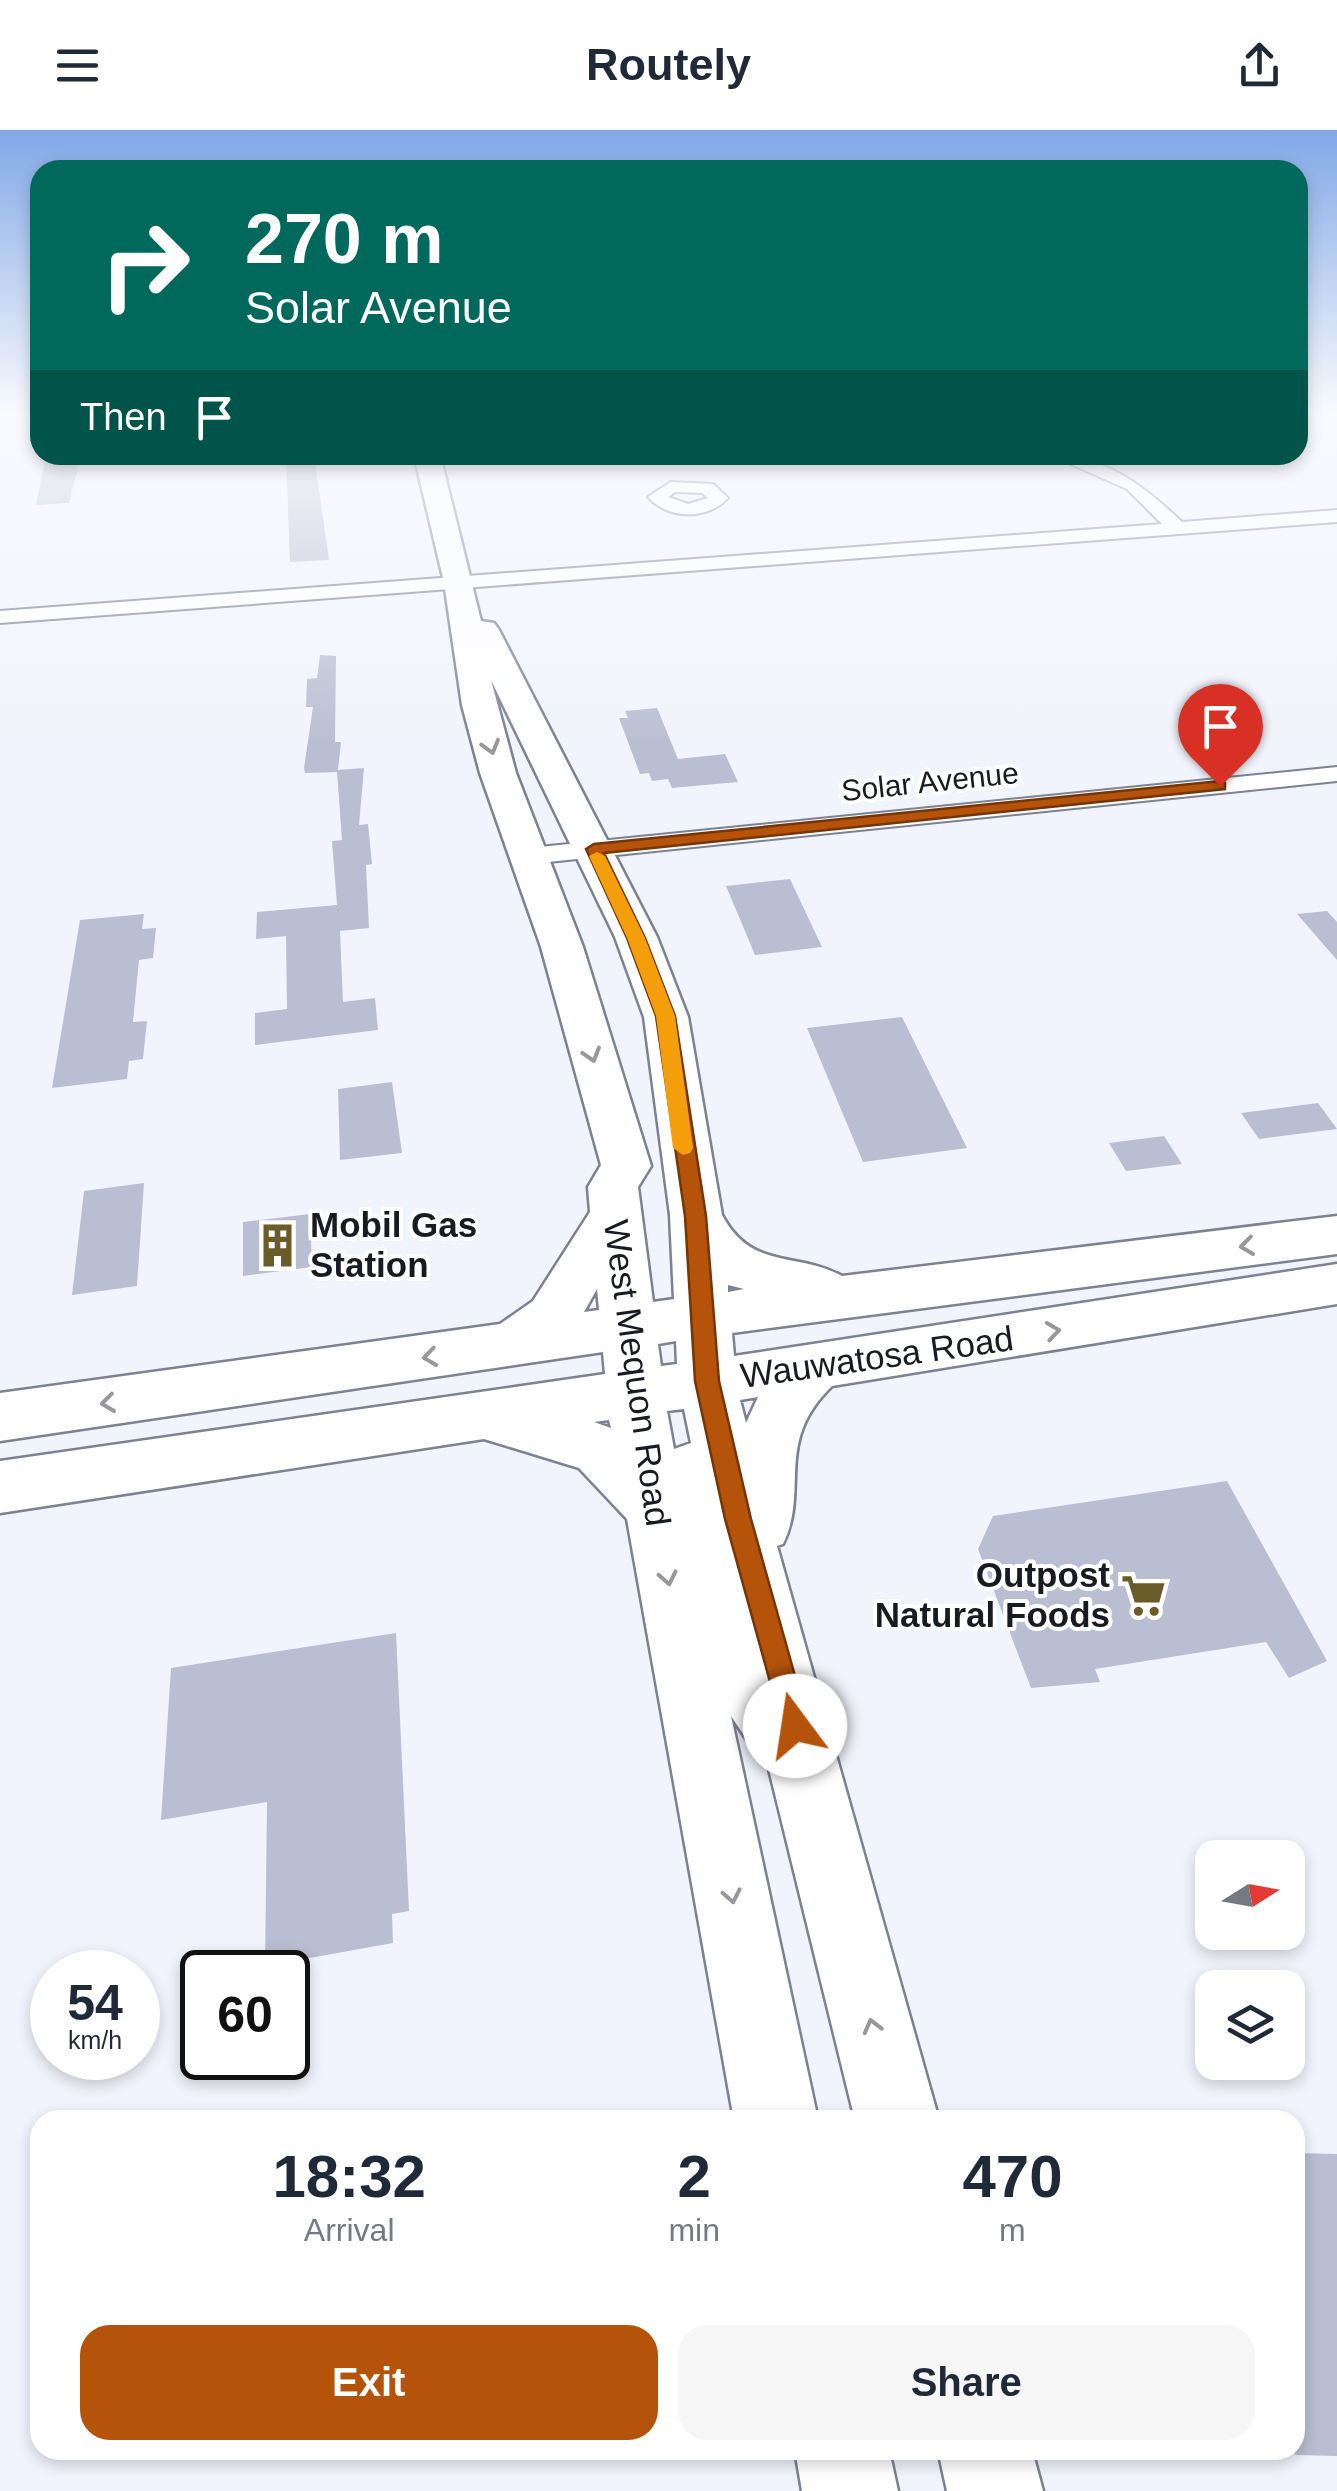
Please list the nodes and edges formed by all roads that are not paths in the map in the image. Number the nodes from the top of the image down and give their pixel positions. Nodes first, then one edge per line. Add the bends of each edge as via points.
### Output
1 (445, 526) edge
2 (1202, 526) edge
3 (1178, 528) joint
4 (459, 582) junction
5 (0, 617) edge
6 (1337, 774) edge
7 (594, 849) junction
8 (529, 856) junction
9 (684, 1158) junction
10 (620, 1190) junction
11 (696, 1216) junction
12 (1337, 1235) edge
13 (1068, 1268) junction
14 (1337, 1284) edge
15 (850, 1295) junction
16 (506, 1346) junction
17 (669, 1356) junction
18 (818, 1365) junction
19 (469, 1416) junction
20 (0, 1417) edge
21 (128, 1467) junction
22 (0, 1487) edge
23 (654, 1506) junction
24 (766, 1613) junction
25 (805, 1764) junction
26 (774, 2110) edge
27 (894, 2110) edge
28 (844, 2460) edge
29 (987, 2460) edge
30 (850, 2491) edge
31 (995, 2491) edge

1 - 4 main road, West Mequon Road
2 - 3 street
3 - 4 street via 740,553
4 - 5 street
4 - 7 main road, West Mequon Road
4 -> 8 main road, West Mequon Road via 479,705
6 - 7 street, Solar Avenue
7 - 8 street, Solar Avenue
7 - 9 main road, West Mequon Road via 666,1016
8 -> 10 main road, West Mequon Road via 562,947
9 - 10 main road
9 - 11 main road, West Mequon Road
10 - 16 main road via 553,1316
10 - 17 main road, West Mequon Road
11 - 15 main road via 728,1263
11 - 17 main road, West Mequon Road
12 -> 13 main road, Wauwatosa Road
13 - 15 main road, Wauwatosa Road
13 - 17 main road via 934,1307
18 -> 14 main road, Wauwatosa Road
15 - 17 main road, Wauwatosa Road
16 - 17 main road, Wauwatosa Road
16 -> 20 main road, Wauwatosa Road
17 - 18 main road, Wauwatosa Road
17 - 19 main road, Wauwatosa Road
17 - 21 main road via 271,1421
17 - 23 main road, West Mequon Road
17 - 24 main road, West Mequon Road via 738,1519
17 - 25 main road via 712,1573 742,1674
18 - 24 main road via 790,1394 761,1458
19 - 21 main road, Wauwatosa Road
19 - 23 main road via 598,1448
21 - 22 main road, Wauwatosa Road
23 -> 26 main road, West Mequon Road
24 - 25 main road, West Mequon Road
27 -> 25 main road, West Mequon Road
28 - 30 main road
29 - 31 main road

